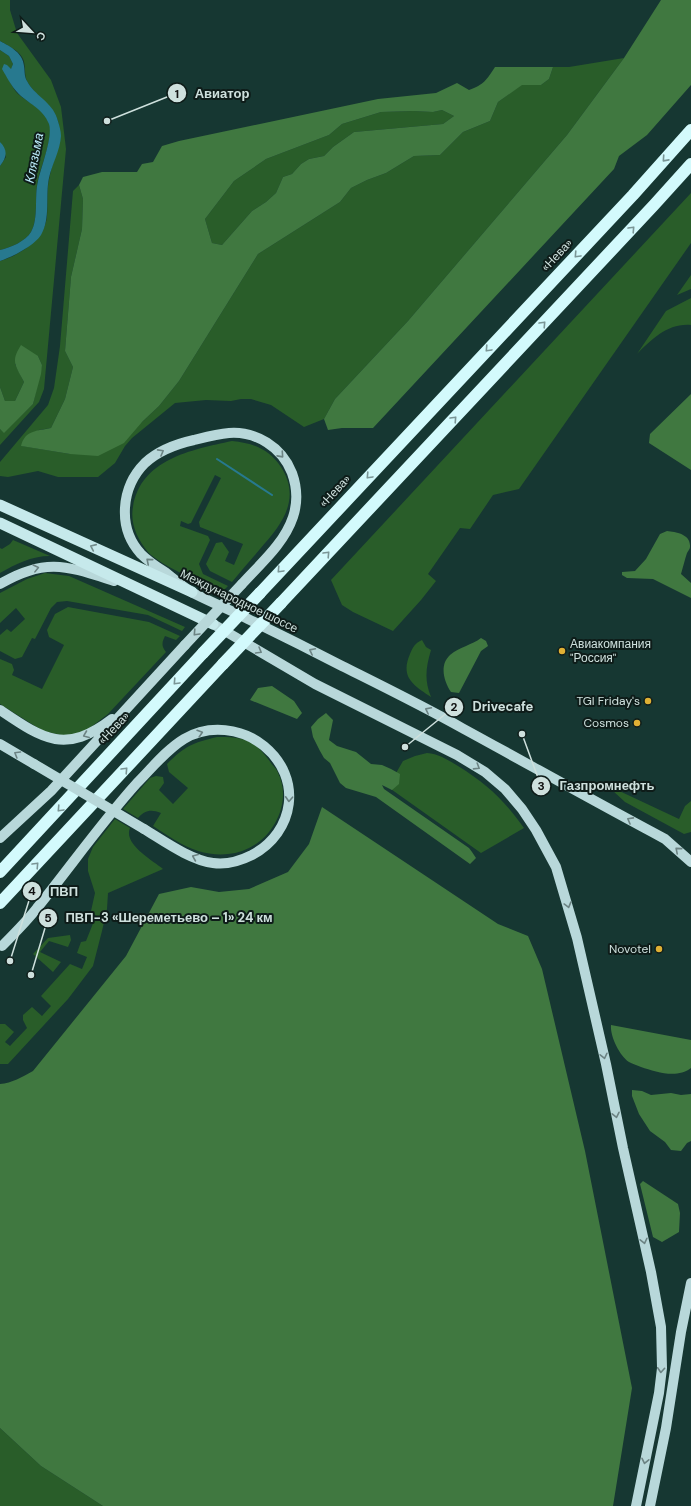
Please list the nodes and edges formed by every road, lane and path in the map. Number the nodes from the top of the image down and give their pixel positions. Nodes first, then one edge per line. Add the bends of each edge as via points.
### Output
1 (691, 130) edge
2 (691, 164) edge
3 (0, 505) edge
4 (0, 523) edge
5 (0, 584) edge
6 (140, 590) junction
7 (192, 592) junction
8 (213, 624) joint
9 (129, 706) junction
10 (0, 710) edge
11 (0, 744) edge
12 (0, 838) edge
13 (691, 862) edge
14 (0, 872) edge
15 (0, 903) edge
16 (2, 946) dead end
17 (691, 1283) edge
18 (637, 1501) edge
19 (650, 1506) edge

1 -> 14 highway, «Нева», bridge via 634,195 202,653
15 -> 2 highway, bridge
7 -> 3 highway, Международное шоссе
4 - 6 highway
5 -> 6 main road via 32,569 53,566 77,569
6 - 8 highway
7 -> 9 main road, bridge via 151,563 132,542 124,514 125,501 136,475 158,453 178,444 230,433 260,439 284,457 290,468 297,496 289,528 282,540
13 -> 7 main road, Международное шоссе via 664,839 463,728
8 -> 18 main road via 315,684 457,755 485,772 517,802 551,857 577,938 659,1313 662,1348 659,1393
9 -> 10 main road via 93,732 70,740 42,736
9 - 12 main road via 51,791
16 -> 11 main road, bridge via 36,909 118,804 184,739 202,732 232,730 258,740 280,764 289,787 289,804 276,836 264,848 240,861 213,863 178,849 144,829 34,764
17 - 19 main road

